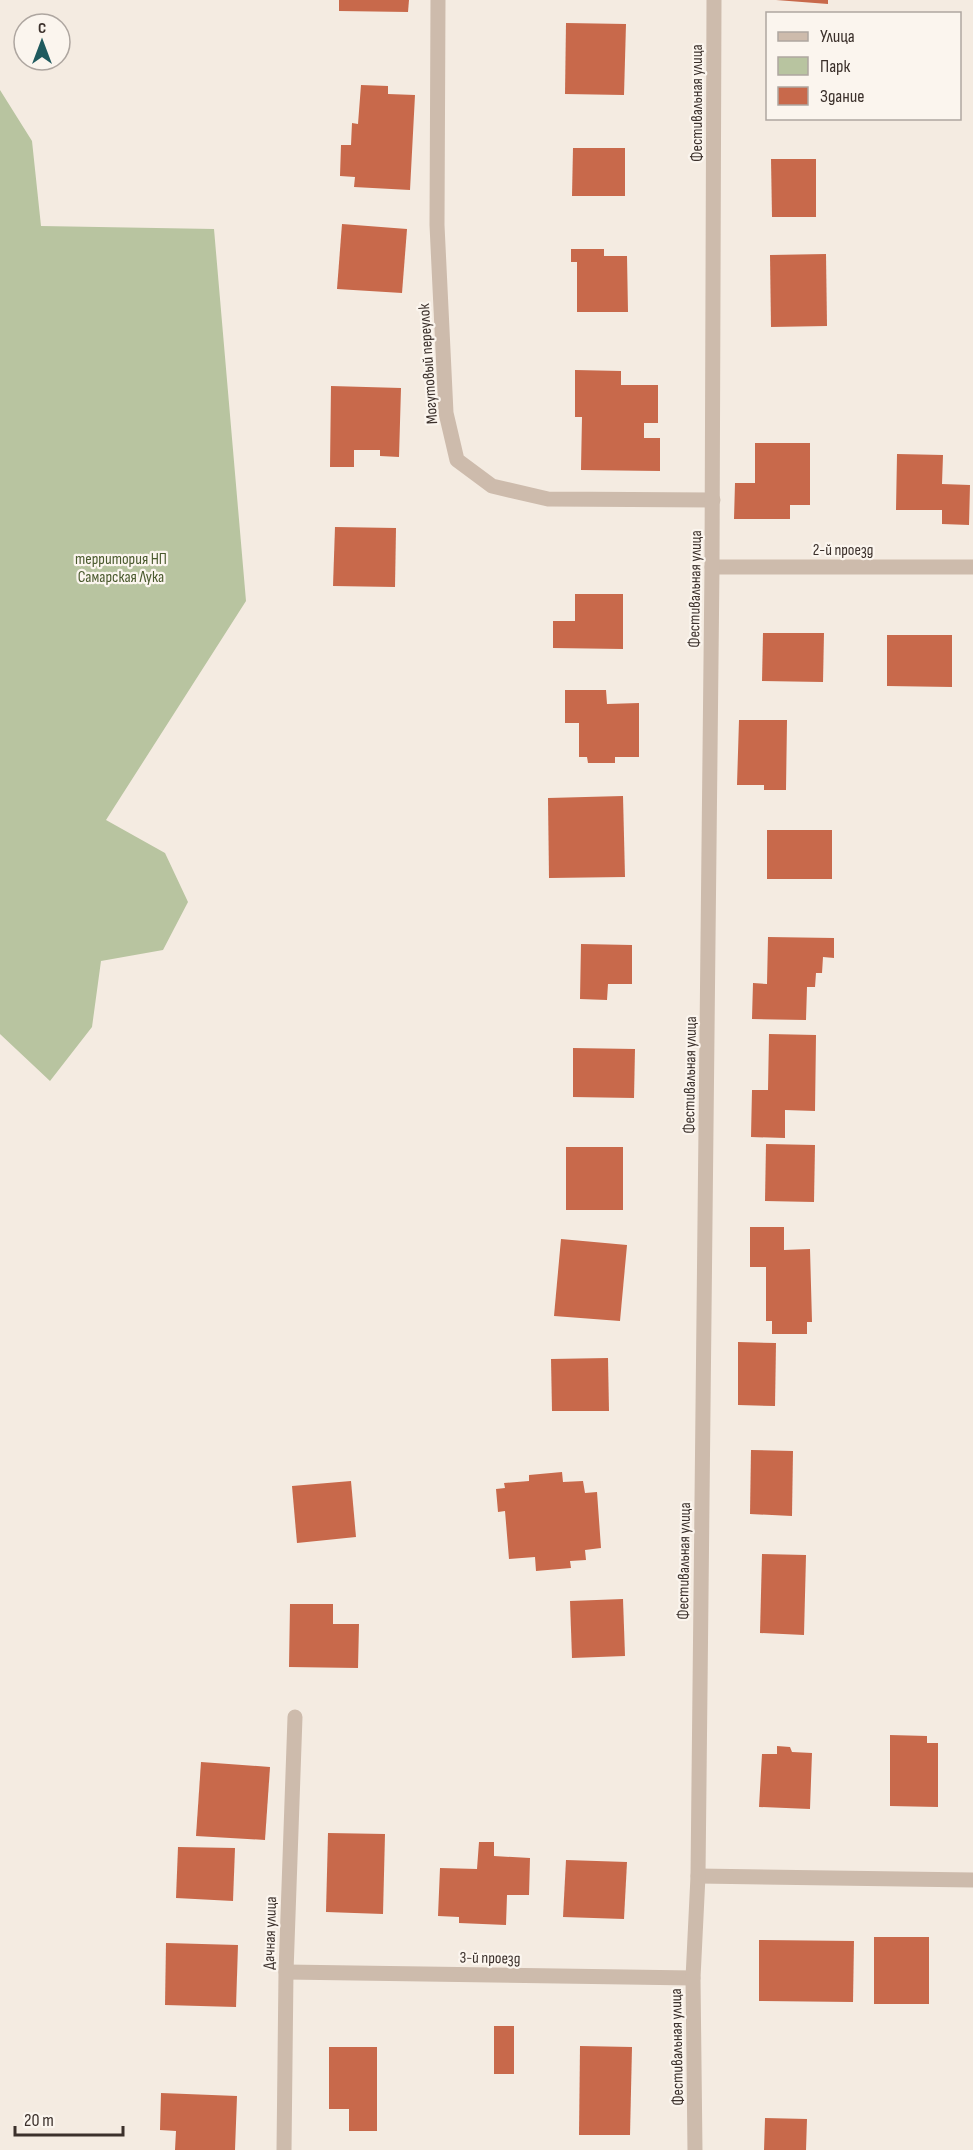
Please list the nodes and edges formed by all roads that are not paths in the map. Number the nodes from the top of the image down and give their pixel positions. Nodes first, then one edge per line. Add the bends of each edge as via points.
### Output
1 (438, 0) edge
2 (714, 0) edge
3 (712, 500) junction
4 (712, 567) junction
5 (973, 567) edge
6 (295, 1717) dead end
7 (698, 1876) junction
8 (973, 1881) edge
9 (286, 1972) junction
10 (693, 1978) junction
11 (284, 2150) edge
12 (695, 2150) edge

1 - 3 street, Могутовый переулок via 438,237 446,413 457,460 492,486 548,499
2 - 3 street, Фестивальная улица
3 - 4 street, Фестивальная улица
4 - 5 street, 2-й проезд
4 - 7 street, Фестивальная улица
6 - 9 street, Дачная улица
7 - 8 street
7 - 10 street, Фестивальная улица
9 - 10 street, 3-й проезд
9 - 11 street, Дачная улица
10 - 12 street, Фестивальная улица

